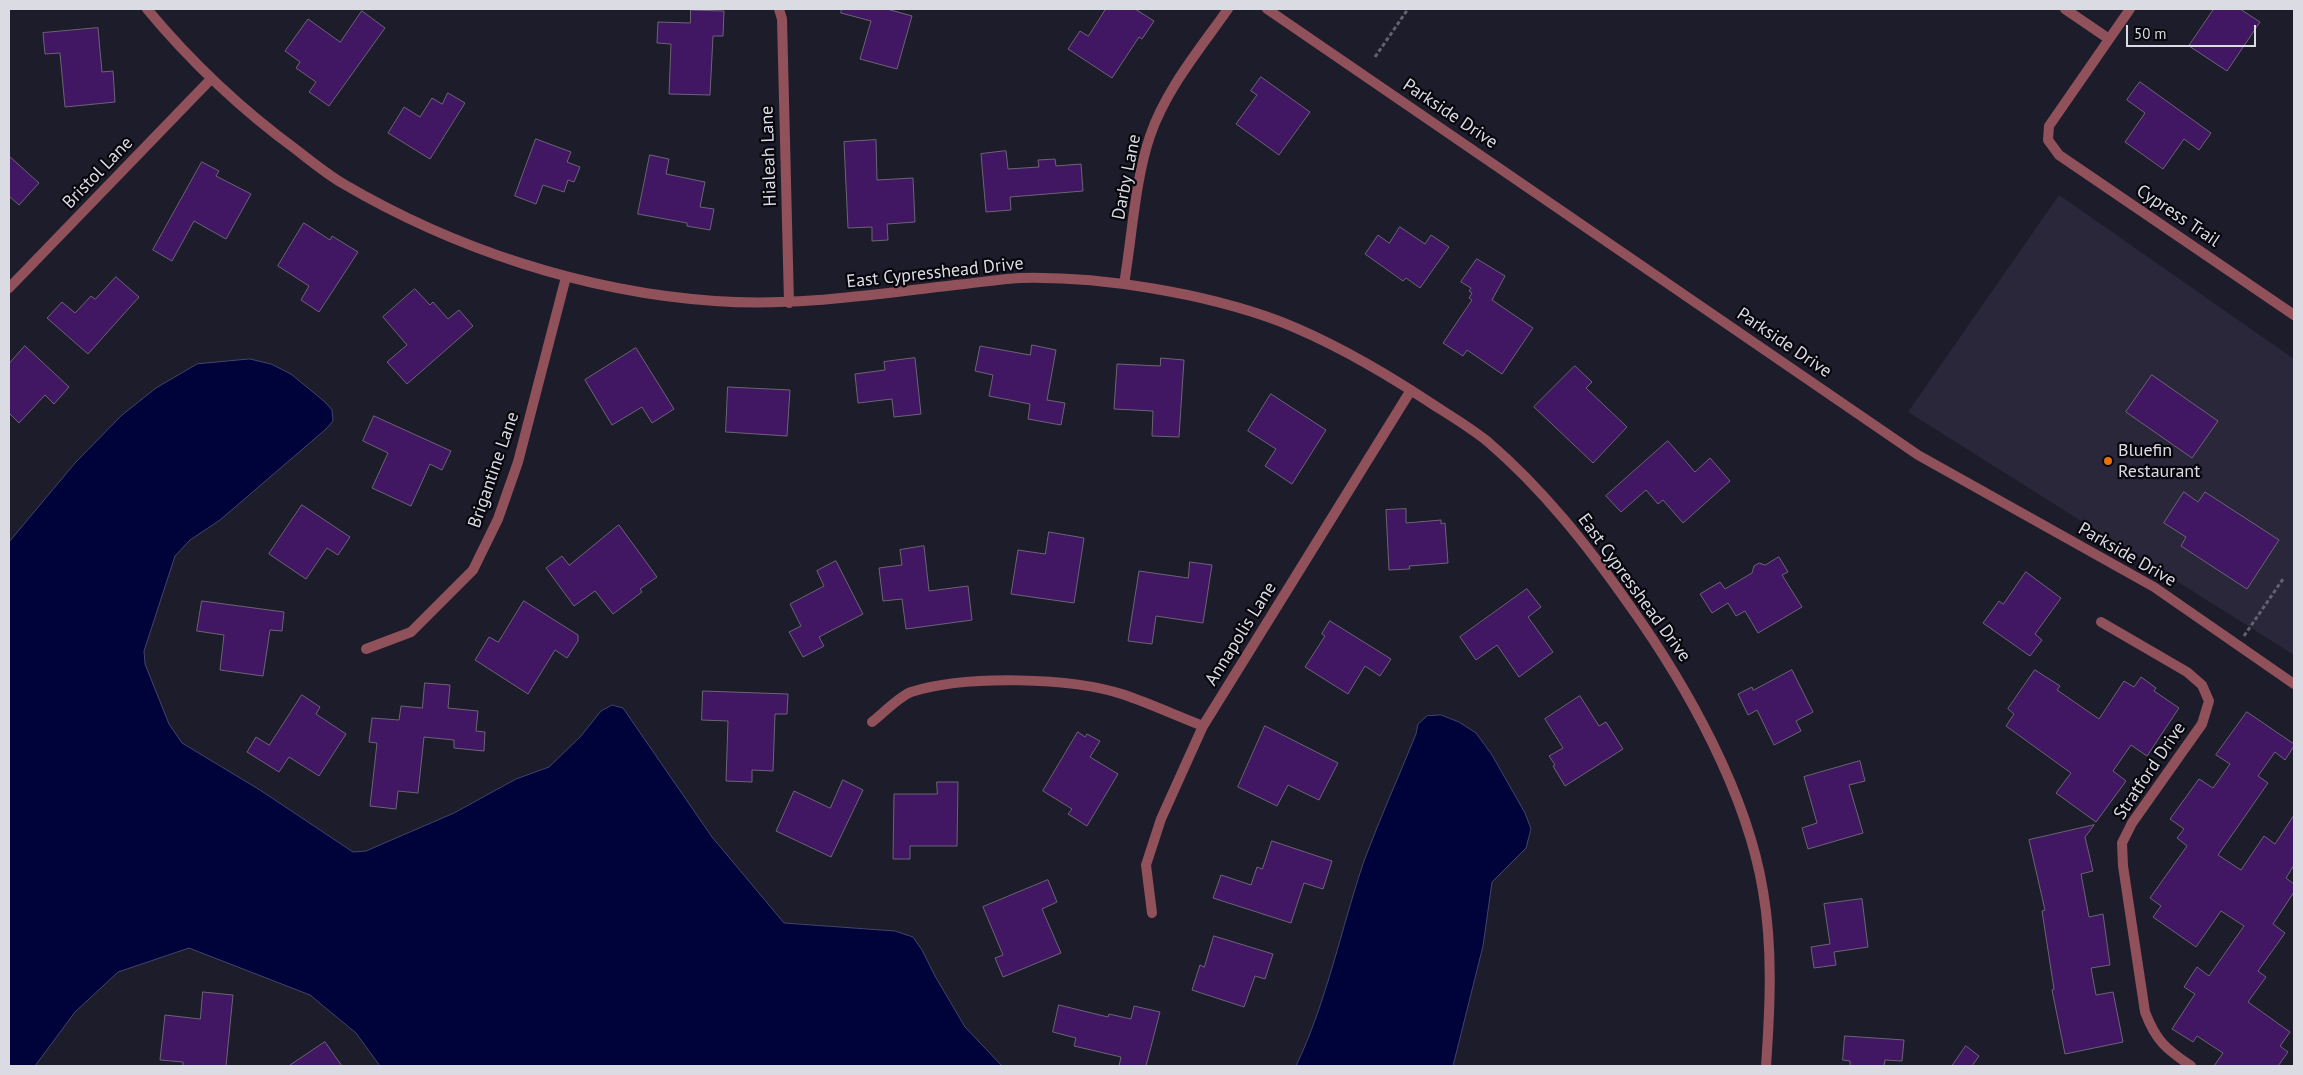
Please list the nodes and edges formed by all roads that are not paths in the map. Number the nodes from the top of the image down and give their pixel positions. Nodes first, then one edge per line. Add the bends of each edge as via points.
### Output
1 (147, 9) edge
2 (779, 9) edge
3 (1228, 9) edge
4 (1267, 9) edge
5 (2065, 9) edge
6 (2130, 9) edge
7 (2109, 39) junction
8 (211, 79) junction
9 (566, 277) junction
10 (1124, 284) junction
11 (9, 288) edge
12 (789, 303) junction
13 (2294, 315) edge
14 (1411, 390) junction
15 (2101, 622) dead end
16 (366, 649) dead end
17 (2294, 684) edge
18 (872, 722) dead end
19 (1203, 726) junction
20 (1152, 912) dead end
21 (1766, 1066) edge
22 (2191, 1066) edge

1 - 8 street, East Cypresshead Drive
2 - 12 street, Hialeah Lane via 782,20
3 - 10 street, Darby Lane via 1180,78 1150,136
4 - 17 street, Parkside Drive via 1918,454 2154,588
5 - 7 street
6 - 7 street
7 - 13 street, Cypress Trail via 2049,126 2048,140 2059,155
8 - 9 street, East Cypresshead Drive via 272,133 340,182 416,221
8 - 11 street, Bristol Lane
9 - 12 street, East Cypresshead Drive via 642,292 714,301
9 - 16 street, Brigantine Lane via 518,462 498,519 473,570 411,632
10 - 12 street, East Cypresshead Drive via 1021,278
10 - 14 street, East Cypresshead Drive via 1195,297 1276,320 1351,354
14 - 19 street, Annapolis Lane
14 - 21 street, East Cypresshead Drive via 1483,438 1541,492 1592,551 1687,694 1717,753 1741,812 1763,888 1770,952
15 - 22 street, Stratford Drive via 2187,672 2202,685 2209,701 2202,724 2132,823 2122,844 2145,1012 2152,1033 2164,1047
18 - 19 street via 909,692 1015,680 1067,684 1124,695
19 - 20 street, Annapolis Lane via 1161,820 1146,865

